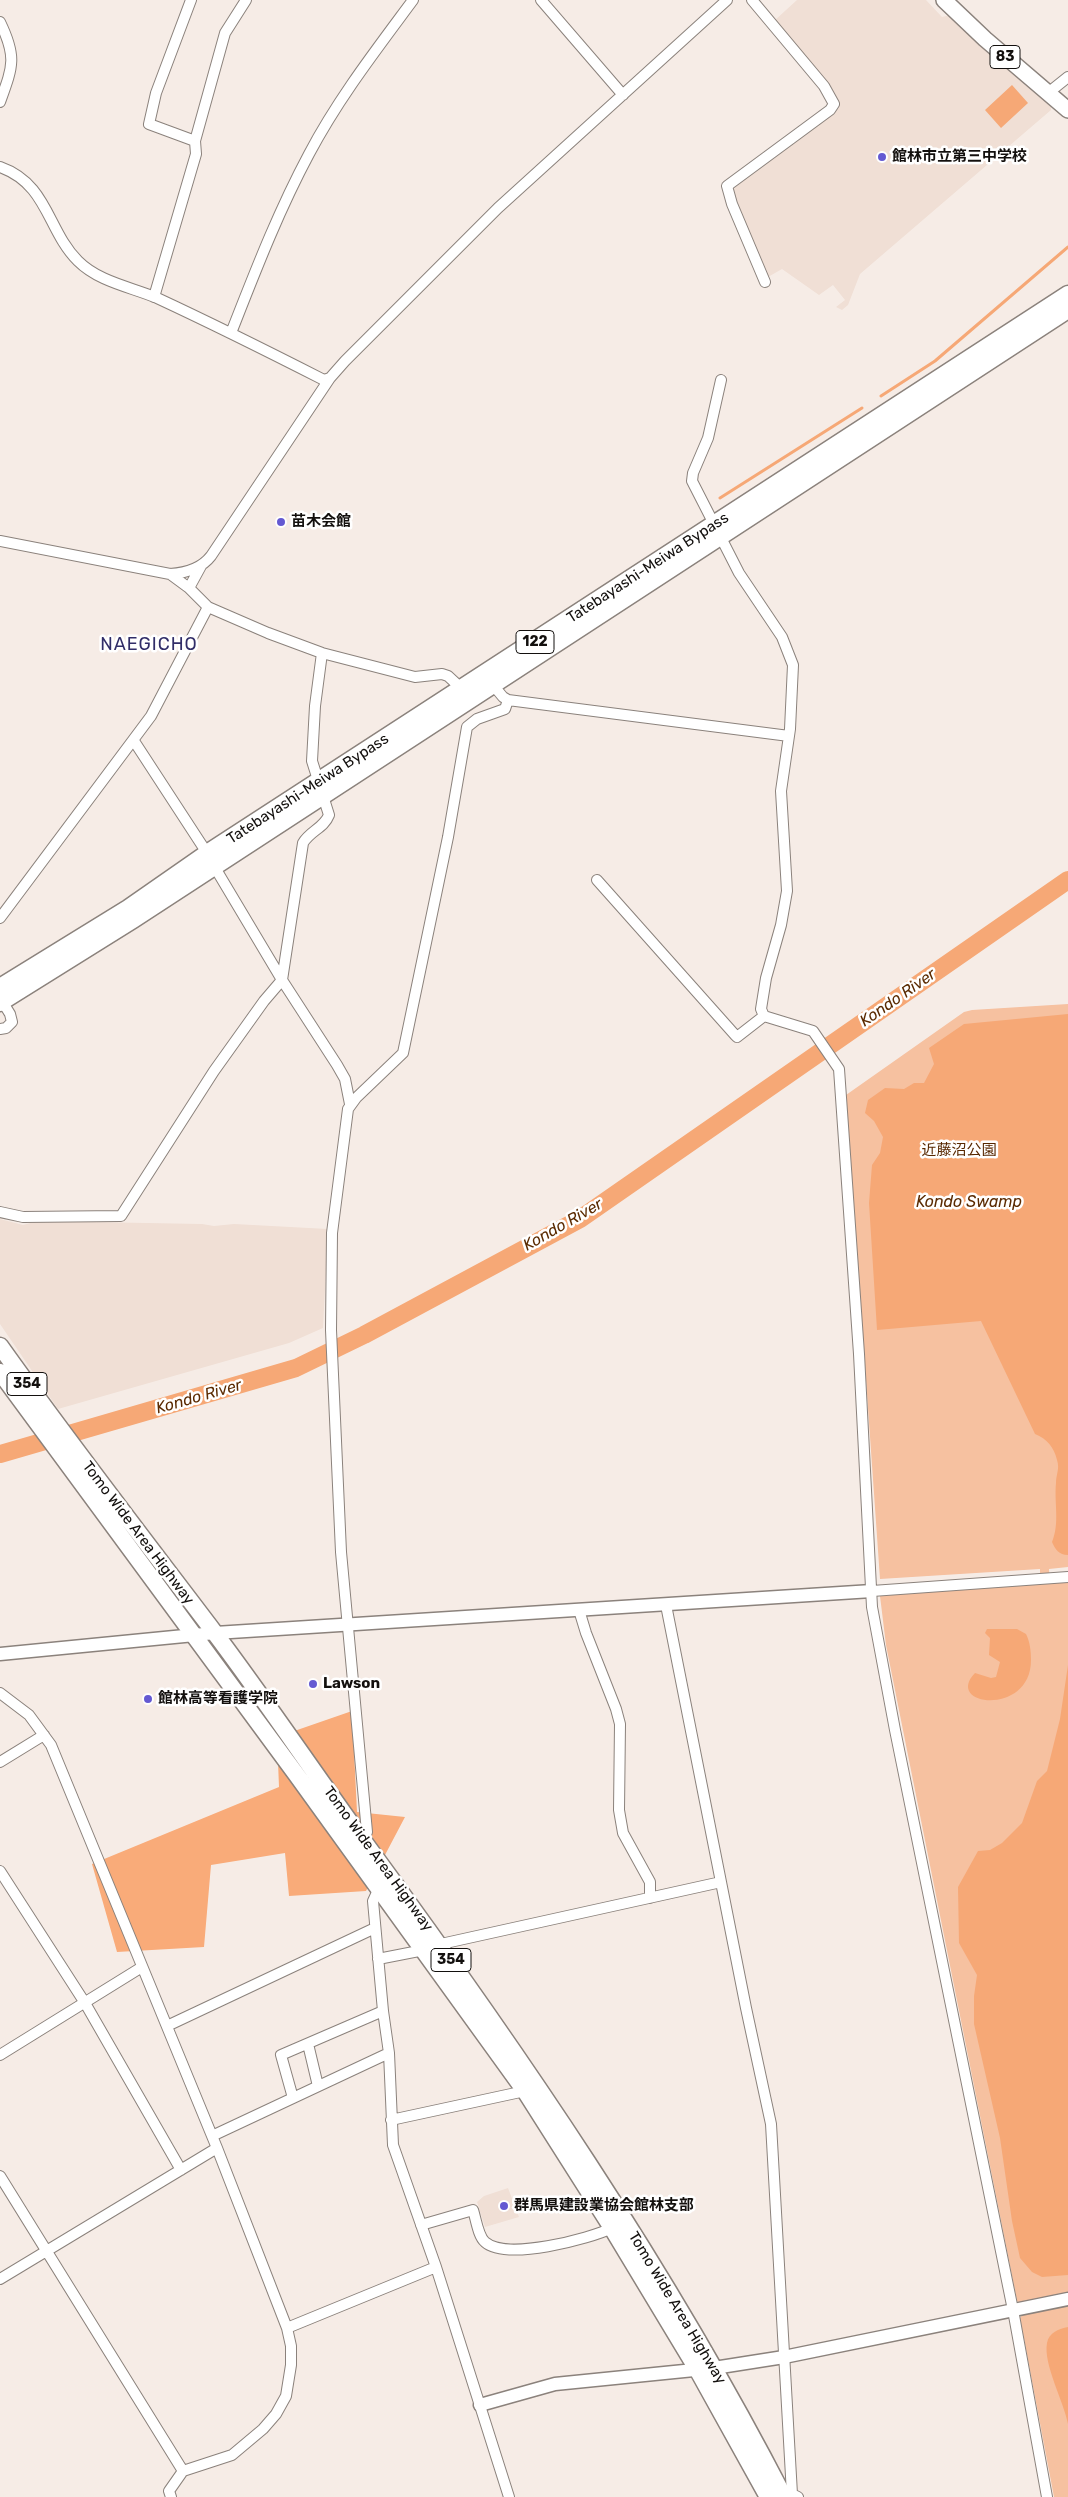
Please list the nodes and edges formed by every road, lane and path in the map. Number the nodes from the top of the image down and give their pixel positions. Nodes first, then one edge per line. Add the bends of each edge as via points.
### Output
1 (191, 0) edge
2 (246, 0) edge
3 (413, 0) edge
4 (541, 0) edge
5 (727, 0) edge
6 (752, 0) edge
7 (944, 0) edge
8 (0, 22) edge
9 (1068, 77) edge
10 (1048, 93) junction
11 (623, 95) junction
12 (0, 102) edge
13 (1068, 110) edge
14 (195, 141) junction
15 (0, 168) edge
16 (764, 282) dead end
17 (1068, 294) edge
18 (154, 297) junction
19 (1068, 310) edge
20 (232, 333) junction
21 (330, 378) junction
22 (721, 380) dead end
23 (717, 531) junction
24 (0, 541) edge
25 (201, 566) junction
26 (170, 574) junction
27 (190, 588) junction
28 (208, 606) junction
29 (322, 653) junction
30 (493, 685) junction
31 (462, 689) junction
32 (508, 700) junction
33 (789, 736) junction
34 (134, 741) junction
35 (321, 789) junction
36 (211, 860) junction
37 (597, 880) dead end
38 (0, 918) edge
39 (282, 980) junction
40 (1, 997) edge
41 (764, 1016) junction
42 (0, 1029) edge
43 (350, 1104) junction
44 (0, 1212) edge
45 (0, 1346) edge
46 (0, 1372) edge
47 (47, 1425) junction
48 (69, 1453) junction
49 (1068, 1577) edge
50 (872, 1591) junction
51 (666, 1605) junction
52 (579, 1610) junction
53 (349, 1624) junction
54 (215, 1633) junction
55 (194, 1636) junction
56 (0, 1654) edge
57 (0, 1693) edge
58 (44, 1735) junction
59 (0, 1762) edge
60 (363, 1840) junction
61 (0, 1871) edge
62 (721, 1882) junction
63 (379, 1888) junction
64 (650, 1898) junction
65 (376, 1928) junction
66 (441, 1944) junction
67 (424, 1950) junction
68 (378, 1959) junction
69 (142, 1966) junction
70 (85, 2003) junction
71 (383, 2011) junction
72 (167, 2026) junction
73 (308, 2044) junction
74 (389, 2053) junction
75 (0, 2055) edge
76 (318, 2086) junction
77 (525, 2090) junction
78 (293, 2098) junction
79 (391, 2120) junction
80 (212, 2136) junction
81 (217, 2148) junction
82 (181, 2170) junction
83 (0, 2176) edge
84 (422, 2225) junction
85 (612, 2228) junction
86 (46, 2250) junction
87 (436, 2267) junction
88 (0, 2279) edge
89 (1068, 2299) edge
90 (1013, 2310) junction
91 (287, 2328) junction
92 (784, 2357) junction
93 (714, 2368) junction
94 (697, 2370) junction
95 (480, 2405) junction
96 (183, 2471) junction
97 (171, 2497) edge
98 (509, 2497) edge
99 (768, 2497) edge
100 (784, 2497) edge
101 (798, 2497) edge
102 (1047, 2497) edge

1 - 14 street via 156,92 149,124
2 - 14 street via 225,33
3 - 20 street via 338,104 309,154 277,218
4 - 11 street
5 - 11 street
6 - 16 street via 824,86 834,104 727,186
7 - 10 main road, 83
8 - 12 street via 12,52 12,64
9 - 10 street
10 - 13 main road, 83
11 - 21 street via 498,208
14 - 18 street via 196,154
15 - 18 street via 31,186 78,262 99,276
17 - 23 highway, Tatebayashi-Meiwa Bypass / 122
18 - 20 street
19 - 23 highway, Tatebayashi-Meiwa Bypass / 122
20 - 21 street via 324,380
21 - 25 street via 211,556
22 - 23 street via 708,438 692,481
23 - 30 highway, Tatebayashi-Meiwa Bypass / 122
23 - 31 highway, Tatebayashi-Meiwa Bypass / 122
23 - 33 street via 749,591 782,637 793,665
24 - 26 street
25 - 26 street
25 - 27 street
26 - 27 street
27 - 28 street
28 - 29 street
28 - 34 street via 161,699
29 - 31 street via 415,677 442,674 452,678
29 - 35 street via 312,761
30 - 32 street
30 - 35 highway, Tatebayashi-Meiwa Bypass / 122
31 - 35 highway, Tatebayashi-Meiwa Bypass / 122
32 - 33 street
32 - 43 street via 505,709 476,718 467,727 448,837 403,1053
33 - 41 street via 781,791 787,890 782,925 766,978 761,1009
34 - 36 street
34 - 38 street
35 - 36 highway, Tatebayashi-Meiwa Bypass / 122
35 - 39 street via 329,810 327,820 305,838 301,850
36 - 39 street
36 - 40 highway, Tatebayashi-Meiwa Bypass / 122 via 128,908
37 - 41 street via 734,1035 743,1035
39 - 43 street via 338,1065 345,1079
39 - 44 street via 219,1064 121,1216 23,1217
40 - 42 street via 12,1022
41 - 50 street via 813,1031 838,1065 859,1344
43 - 53 street via 332,1233 331,1334 341,1543
45 - 47 highway, Tomo Wide Area Highway / 354
46 - 47 highway, Tomo Wide Area Highway / 354
47 - 48 highway, Tomo Wide Area Highway / 354
48 - 54 highway, Tomo Wide Area Highway / 354
48 - 55 highway, Tomo Wide Area Highway / 354
49 - 50 street
50 - 51 street
50 - 90 street via 872,1607 895,1730
51 - 52 street
51 - 62 street
52 - 53 street
52 - 64 street via 620,1724 619,1810 623,1833 650,1882
53 - 54 street
53 - 60 street via 367,1832
54 - 55 street
54 - 60 highway, Tomo Wide Area Highway / 354
55 - 56 street
55 - 63 highway, Tomo Wide Area Highway / 354
57 - 58 street via 29,1715
58 - 59 street
58 - 69 street via 51,1745
60 - 66 highway, Tomo Wide Area Highway / 354
61 - 70 street
62 - 64 street
62 - 92 street via 770,2124
63 - 65 street via 373,1901
63 - 67 highway, Tomo Wide Area Highway / 354
64 - 66 street
65 - 68 street
65 - 72 street
66 - 93 highway, Tomo Wide Area Highway / 354 via 539,2088
67 - 68 street
67 - 77 highway, Tomo Wide Area Highway / 354
68 - 71 street
69 - 70 street
69 - 72 street
70 - 75 street
70 - 82 street
71 - 73 street
71 - 74 street
72 - 80 street
73 - 76 street
73 - 78 street via 281,2055
74 - 76 street
74 - 79 street
76 - 78 street
77 - 79 street
77 - 85 highway, Tomo Wide Area Highway / 354
78 - 80 street
79 - 84 street via 393,2145
80 - 81 street
81 - 82 street
81 - 91 street
82 - 86 street
83 - 86 street
84 - 85 street via 472,2210 486,2244 505,2248 536,2248 576,2241
84 - 87 street
85 - 94 highway, Tomo Wide Area Highway / 354
86 - 88 street
86 - 96 street
87 - 91 street
87 - 95 street
89 - 90 street
90 - 92 street
90 - 102 street
91 - 96 street via 291,2365 286,2396 276,2414 232,2455
92 - 93 street
92 - 101 street via 792,2494
93 - 94 street
93 - 100 highway, Tomo Wide Area Highway / 354
94 - 95 street via 555,2384
94 - 99 highway, Tomo Wide Area Highway / 354
95 - 98 street
96 - 97 street via 169,2492

